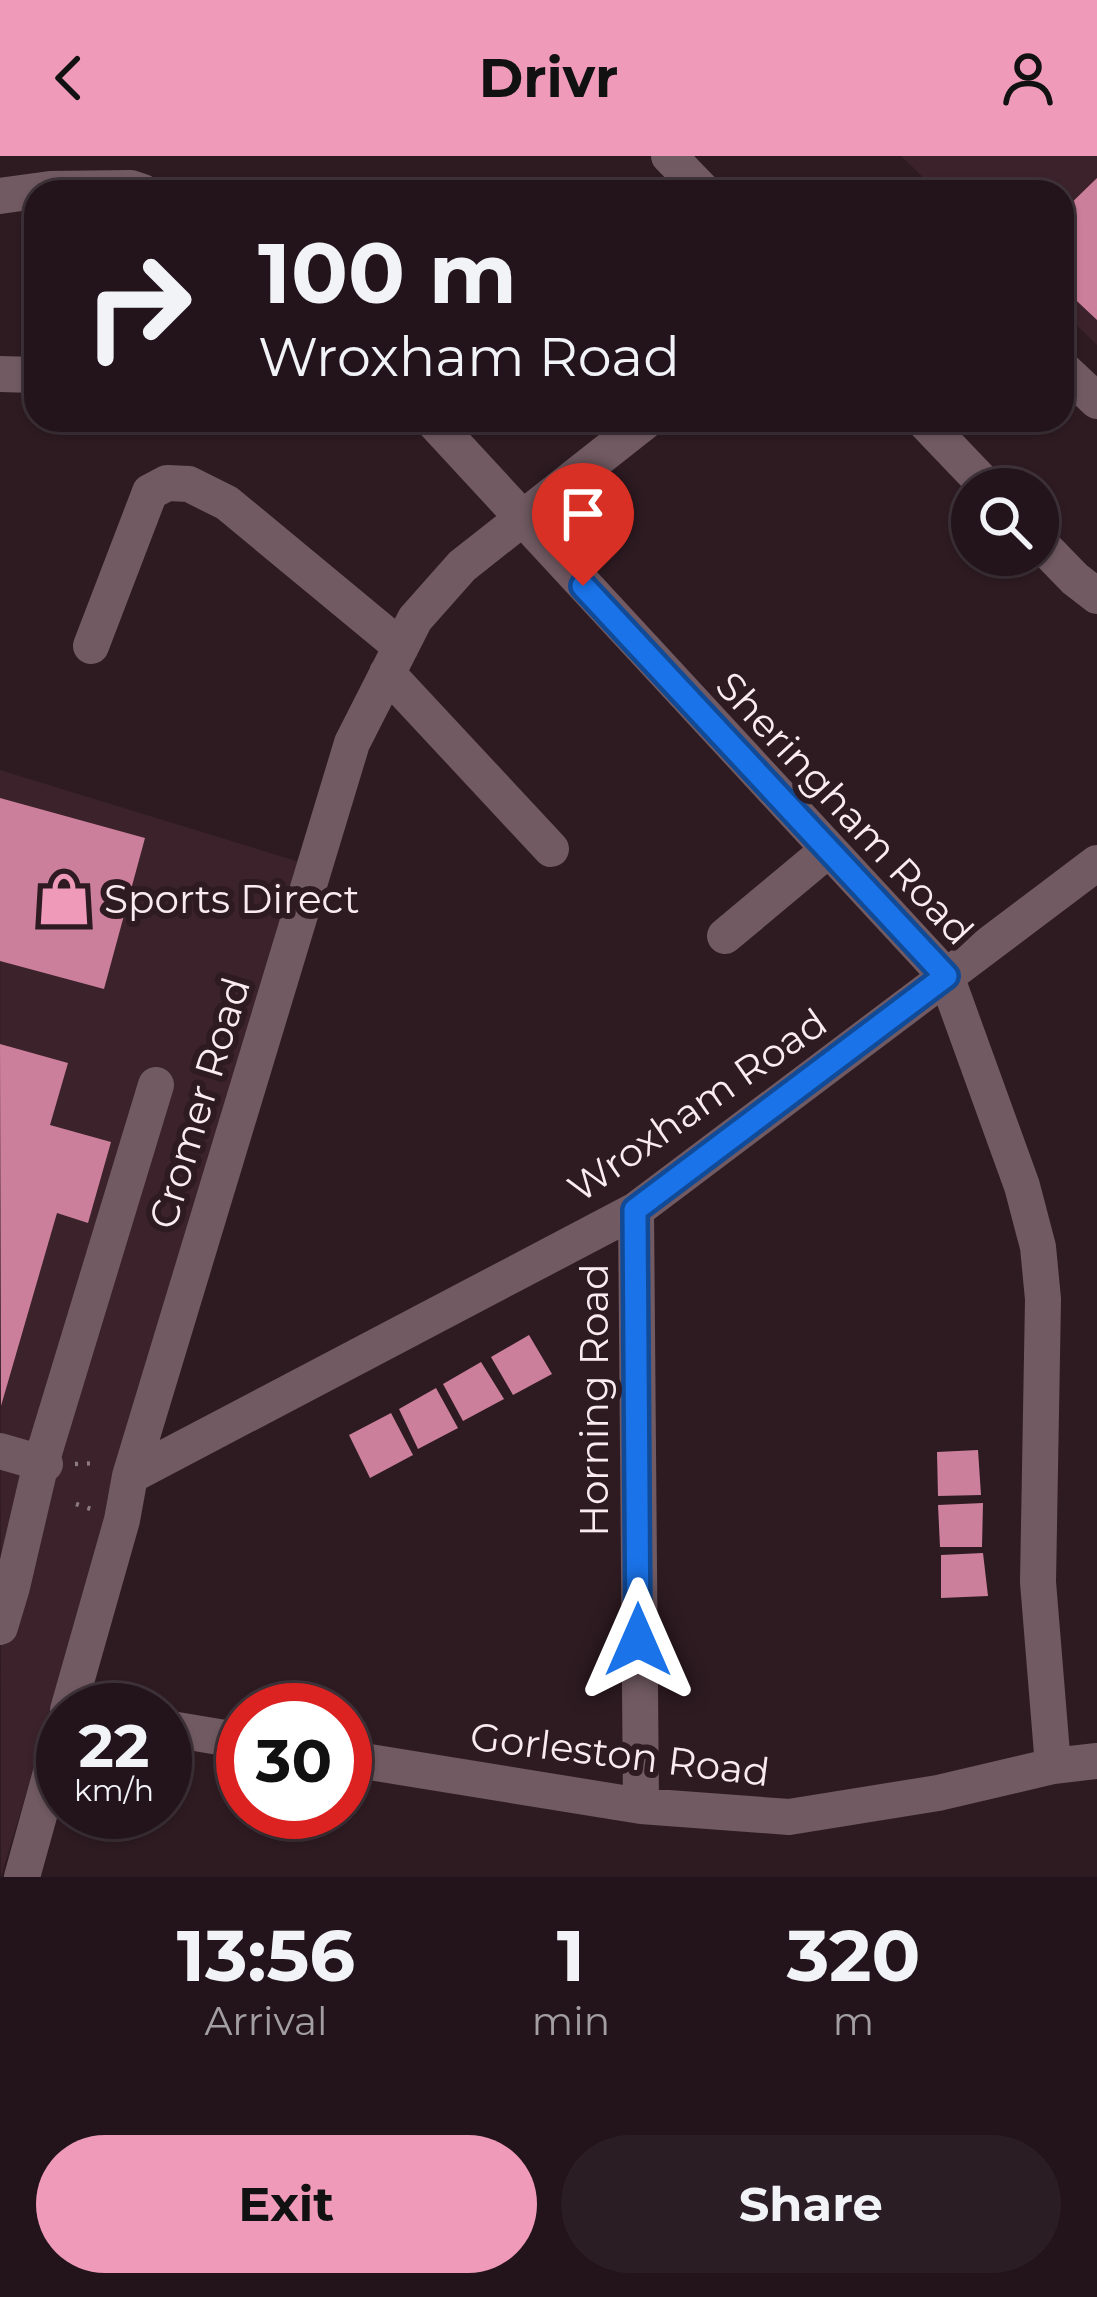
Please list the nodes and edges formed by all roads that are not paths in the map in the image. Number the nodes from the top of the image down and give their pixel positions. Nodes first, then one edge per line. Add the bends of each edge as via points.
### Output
1 (670, 156) edge
2 (693, 180) edge
3 (1074, 379) edge
4 (1097, 401) edge
5 (443, 432) edge
6 (632, 432) edge
7 (944, 432) edge
8 (972, 468) edge
9 (521, 520) junction
10 (1059, 562) edge
11 (1097, 596) edge
12 (92, 646) dead end
13 (394, 660) junction
14 (551, 849) dead end
15 (828, 850) junction
16 (1097, 863) edge
17 (725, 936) dead end
18 (946, 976) junction
19 (156, 1085) dead end
20 (635, 1210) junction
21 (0, 1451) edge
22 (43, 1464) junction
23 (132, 1470) junction
24 (0, 1627) edge
25 (76, 1683) edge
26 (1097, 1761) edge
27 (372, 1762) edge
28 (1052, 1766) junction
29 (640, 1806) junction
30 (36, 1827) edge
31 (22, 1877) edge

1 - 2 street
3 - 4 street
5 - 9 street, Sheringham Road
6 - 9 street, Cromer Road
7 - 8 street
9 - 13 street, Cromer Road via 462,566 415,619
9 - 15 street, Sheringham Road
10 - 11 street
12 - 13 street via 150,492 189,484 226,502
13 - 14 street
13 - 23 street, Cromer Road via 352,743
15 - 17 street
15 - 18 street, Sheringham Road
16 - 18 street, Wroxham Road
18 - 20 street, Wroxham Road
18 - 28 street, Sheringham Road via 1022,1186 1041,1270 1038,1582
19 - 22 street
20 - 23 street, Wroxham Road
20 - 29 street, Horning Road
21 - 22 street
22 - 24 street
23 - 25 street, Cromer Road
26 - 28 street, Gorleston Road
27 - 29 street, Gorleston Road
28 - 29 street, Gorleston Road via 789,1817
30 - 31 street

